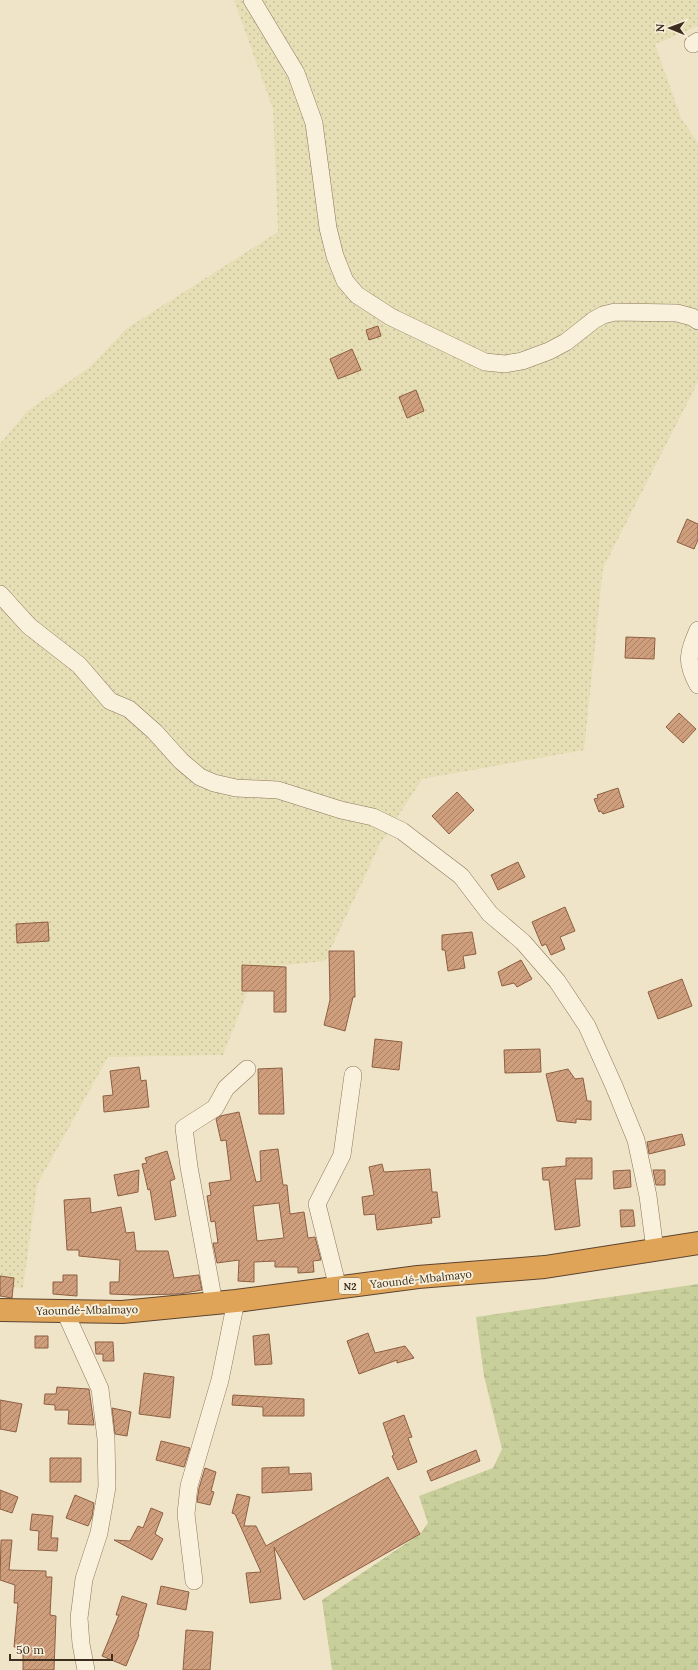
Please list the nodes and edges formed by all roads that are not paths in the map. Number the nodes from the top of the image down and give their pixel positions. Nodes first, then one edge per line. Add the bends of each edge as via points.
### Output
1 (252, 0) edge
2 (698, 321) edge
3 (0, 594) edge
4 (698, 630) edge
5 (698, 685) edge
6 (247, 1069) dead end
7 (353, 1075) dead end
8 (698, 1243) edge
9 (655, 1250) junction
10 (338, 1288) junction
11 (236, 1300) junction
12 (214, 1303) junction
13 (0, 1310) edge
14 (65, 1312) junction
15 (194, 1581) dead end
16 (86, 1670) edge

1 - 2 street via 296,72 314,123 328,228 335,256 345,281 357,295 391,317 485,362 505,364 549,351 566,342 594,320 615,312 677,313
3 - 9 street via 29,626 79,665 110,701 129,709 200,777 236,788 278,790 341,810 373,817 402,831 461,876 490,914 523,942 557,980 587,1026 636,1140 648,1196
4 - 5 street via 688,660 690,672
6 - 12 street via 226,1088 215,1108 184,1128
7 - 10 street via 342,1155 317,1204
8 - 9 highway, Yaoundé-Mbalmayo / N2
9 - 10 highway, Yaoundé-Mbalmayo / N2 via 545,1267
10 - 11 highway, Yaoundé-Mbalmayo / N2
11 - 12 highway, Yaoundé-Mbalmayo / N2
11 - 15 street via 220,1380 189,1486 186,1514
12 - 14 highway, Yaoundé-Mbalmayo / N2 via 122,1312
13 - 14 highway, Yaoundé-Mbalmayo / N2
14 - 16 street via 100,1389 106,1439 107,1487 99,1533 84,1579 78,1618

